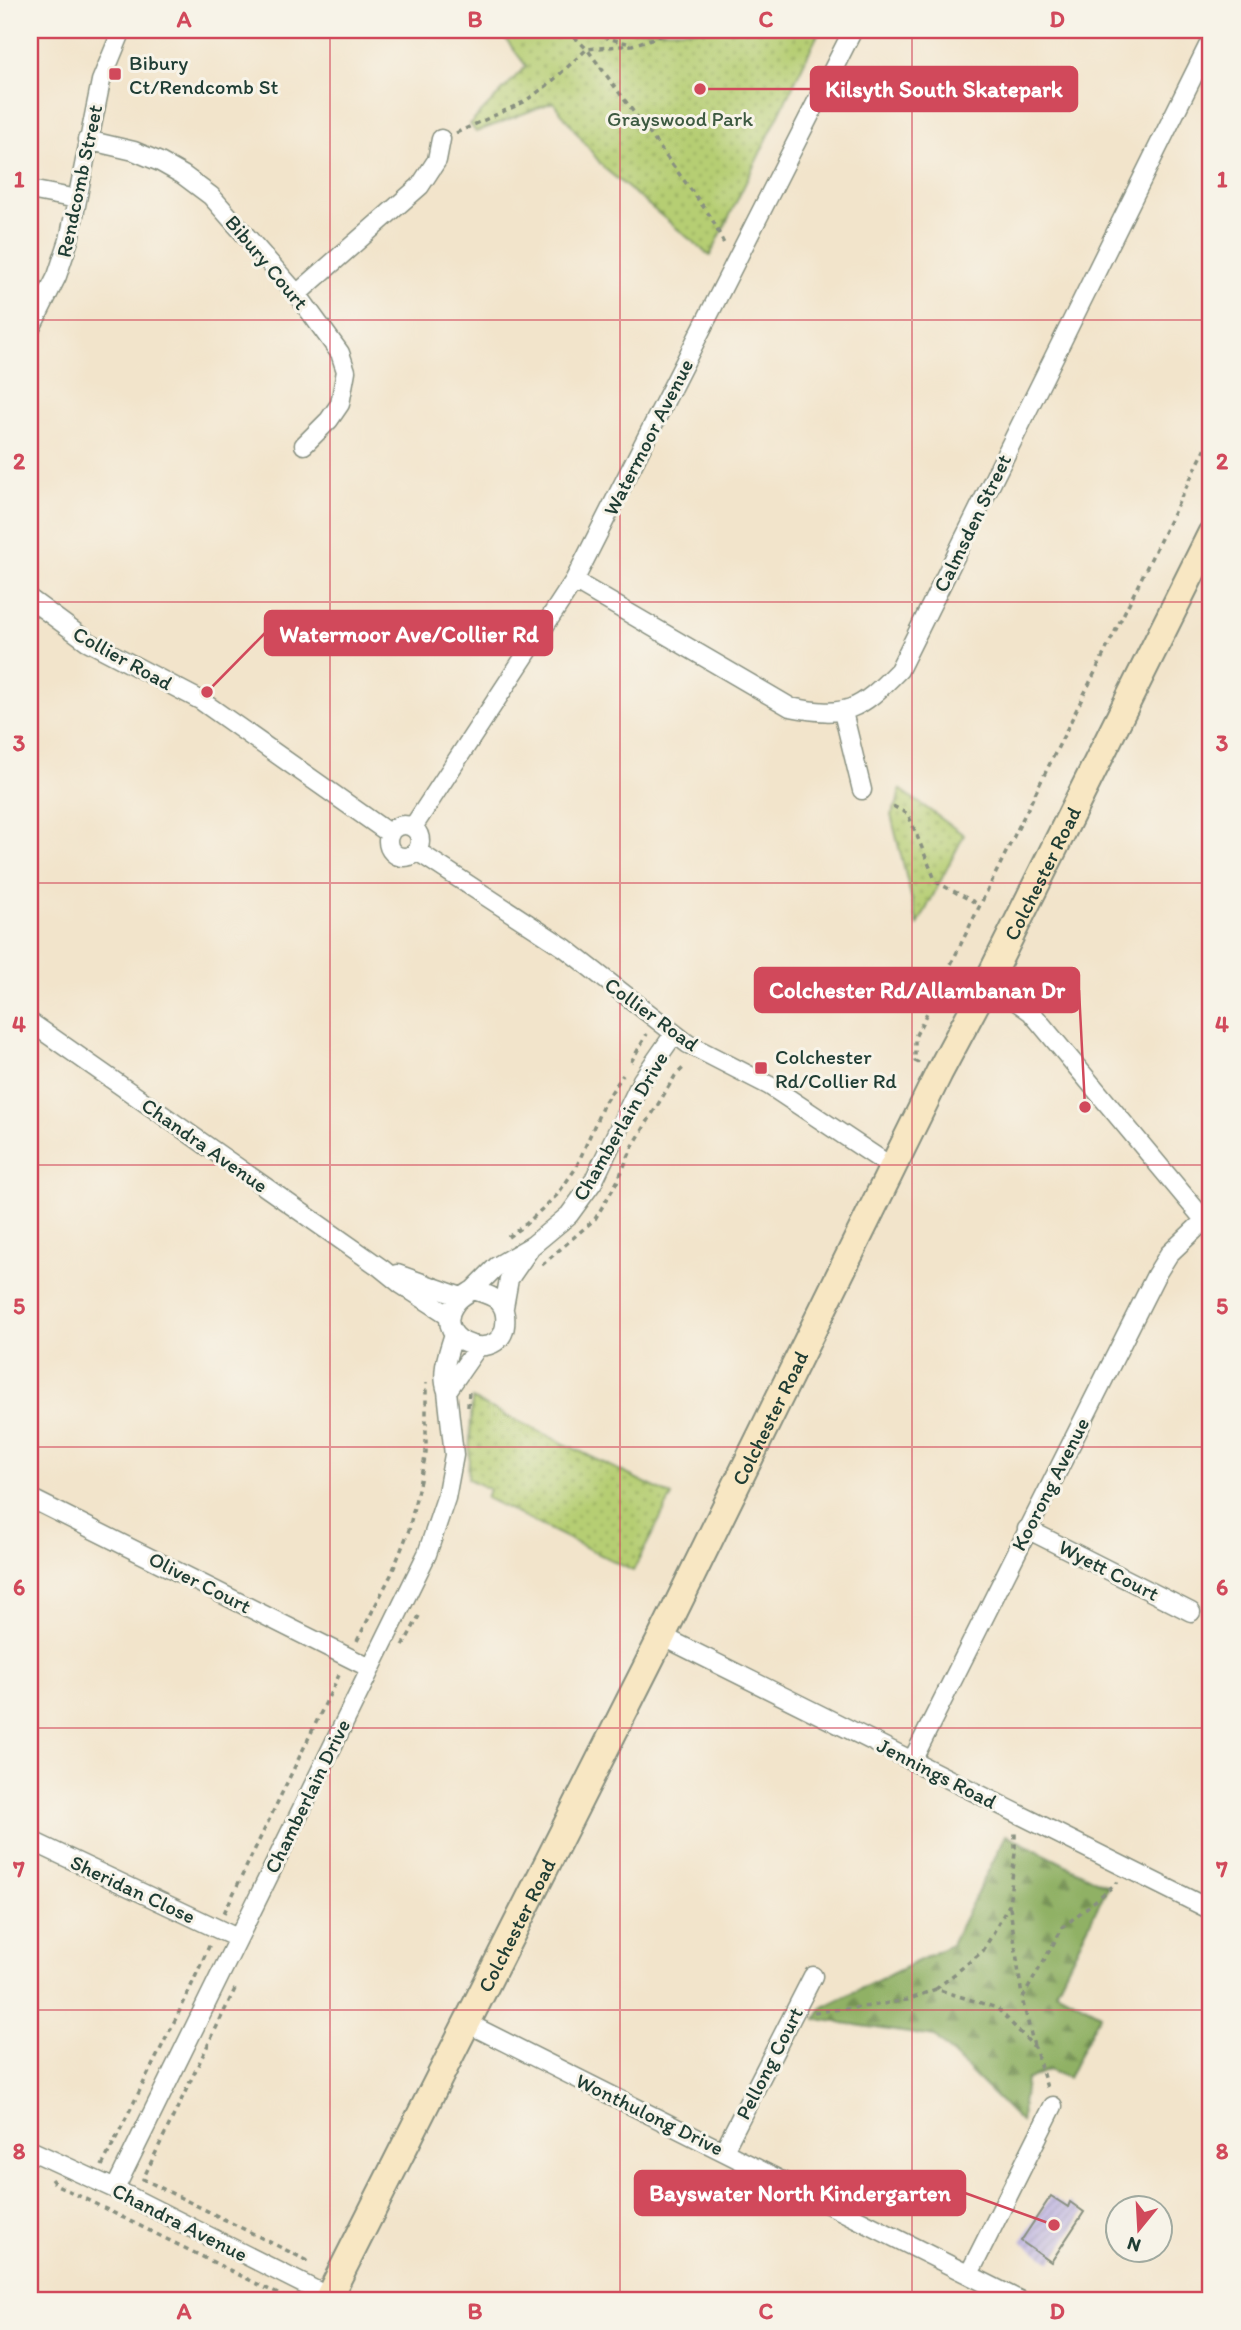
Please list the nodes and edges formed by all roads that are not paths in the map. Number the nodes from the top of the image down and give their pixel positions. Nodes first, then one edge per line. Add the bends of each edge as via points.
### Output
1 (122, 30) edge
2 (853, 30) edge
3 (1211, 40) edge
4 (441, 139) road end
5 (87, 140) junction
6 (30, 190) edge
7 (76, 199) junction
8 (297, 294) junction
9 (30, 330) edge
10 (304, 446) dead end
11 (1211, 534) edge
12 (573, 581) junction
13 (30, 599) edge
14 (843, 712) junction
15 (862, 790) dead end
16 (413, 827) junction
17 (390, 834) junction
18 (417, 851) junction
19 (988, 981) junction
20 (30, 1022) edge
21 (674, 1034) junction
22 (893, 1168) junction
23 (1208, 1224) edge
24 (533, 1245) junction
25 (381, 1268) junction
26 (467, 1293) junction
27 (504, 1307) junction
28 (452, 1325) junction
29 (477, 1348) junction
30 (447, 1391) junction
31 (30, 1498) edge
32 (1027, 1529) junction
33 (1191, 1612) dead end
34 (662, 1636) junction
35 (370, 1668) junction
36 (912, 1761) junction
37 (30, 1840) edge
38 (1211, 1910) edge
39 (237, 1938) junction
40 (813, 1976) dead end
41 (467, 2023) junction
42 (1053, 2106) road end
43 (30, 2150) edge
44 (724, 2150) junction
45 (115, 2189) junction
46 (969, 2274) junction
47 (328, 2299) edge
48 (1020, 2300) edge

1 - 5 street, Rendcomb Street via 101,81
2 - 12 street, Watermoor Avenue
3 - 14 street, Calmsden Street via 898,670 874,695
4 - 8 street via 437,160 420,186
5 - 7 street, Rendcomb Street
5 - 8 street, Bibury Court via 134,151 184,175 211,196
6 - 7 street
7 - 9 street, Rendcomb Street via 57,276
8 - 10 street, Bibury Court via 340,353 346,372 340,404
11 - 19 main road, Colchester Road
12 - 14 street via 790,707
12 - 16 street, Watermoor Avenue
13 - 17 street, Collier Road via 87,641 200,700
14 - 15 street
16 - 17 street via 402,825
16 - 18 street via 421,841
17 - 18 street via 388,841 395,855
18 - 21 street, Collier Road via 565,948
19 - 22 main road, Colchester Road
19 - 23 street via 1031,1012
20 - 25 street, Chandra Avenue
21 - 22 street, Collier Road via 770,1086
21 - 24 street, Chamberlain Drive via 642,1080 593,1182 569,1215
22 - 34 main road, Colchester Road
23 - 32 street, Koorong Avenue via 1169,1254 1156,1275
24 - 26 street, Chamberlain Drive via 497,1266
24 - 27 street, Chamberlain Drive via 509,1279
25 - 26 street, Chandra Avenue
25 - 28 street, Chandra Avenue
26 - 27 street via 491,1295
26 - 28 street via 452,1309
27 - 29 street via 502,1334 488,1346
28 - 29 street via 468,1346
28 - 30 street, Chamberlain Drive via 445,1364
29 - 30 street
30 - 35 street, Chamberlain Drive via 454,1455 446,1499 427,1554
31 - 35 street, Oliver Court
32 - 33 street, Wyett Court
32 - 36 street, Koorong Avenue
34 - 36 street, Jennings Road
34 - 41 main road, Colchester Road
35 - 39 street, Chamberlain Drive
36 - 38 street, Jennings Road
37 - 39 street, Sheridan Close
39 - 45 street, Chamberlain Drive
40 - 44 street, Pellong Court
41 - 44 street, Wonthulong Drive
41 - 47 main road, Colchester Road
42 - 46 street
43 - 45 street, Chandra Avenue
44 - 46 street, Wonthulong Drive
45 - 47 street, Chandra Avenue
46 - 48 street, Wonthulong Drive

